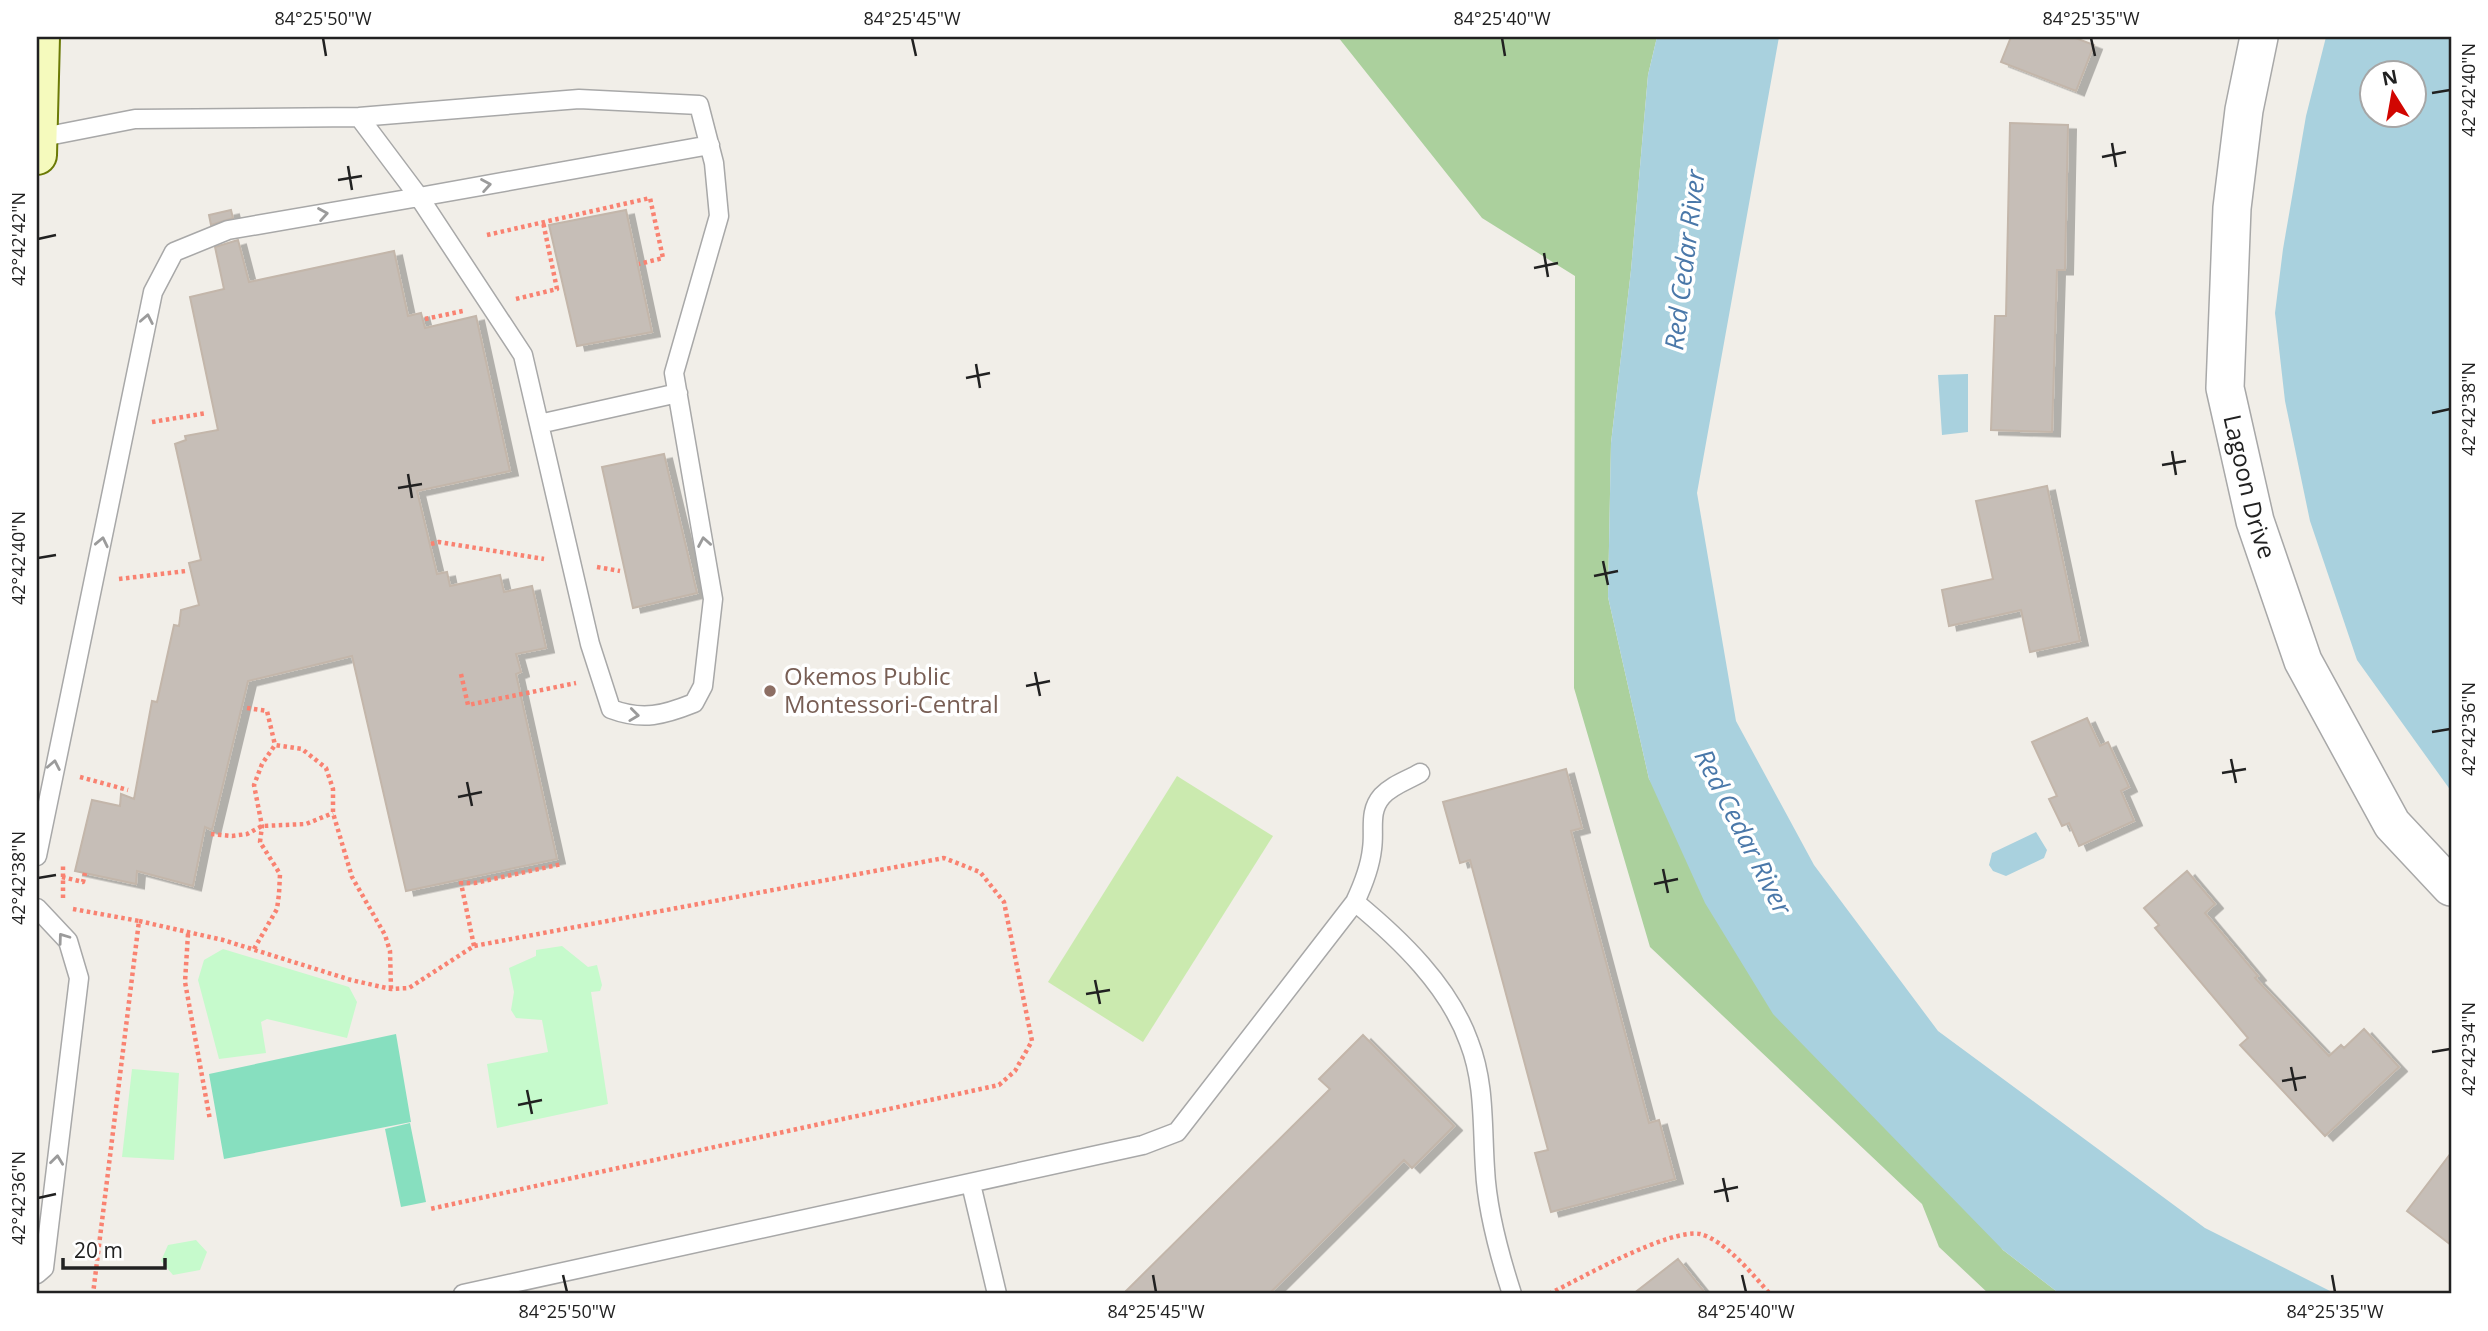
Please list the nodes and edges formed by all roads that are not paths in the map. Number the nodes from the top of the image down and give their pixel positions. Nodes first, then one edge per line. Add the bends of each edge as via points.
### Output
1 (40, 37) edge
2 (2259, 37) edge
3 (359, 117) junction
4 (710, 145) junction
5 (37, 146) edge
6 (419, 197) junction
7 (678, 393) junction
8 (539, 424) junction
9 (1420, 773) dead end
10 (37, 856) edge
11 (2451, 887) edge
12 (1355, 902) junction
13 (37, 908) edge
14 (971, 1184) junction
15 (37, 1274) edge
16 (463, 1294) edge
17 (997, 1294) edge
18 (1512, 1294) edge

1 - 5 main road
2 - 11 street, Lagoon Drive via 2232,208 2225,388 2255,521 2303,661 2392,824
3 - 4 lane via 579,99 699,105
3 - 5 lane via 135,119
3 - 6 lane
6 -> 4 lane
4 - 7 lane via 719,216 674,373
6 - 8 lane via 523,355
10 -> 6 lane via 153,292 174,252 228,230
7 - 8 lane
8 -> 7 lane via 611,709 629,716 659,717 694,703 703,687 713,599
9 - 12 lane via 1390,789 1374,809 1373,847
12 - 14 lane via 1177,1132 1143,1145
12 - 18 lane via 1422,966 1469,1040 1483,1108 1488,1196
15 -> 13 lane via 44,1268 79,978 68,940
14 - 16 lane
14 - 17 lane

